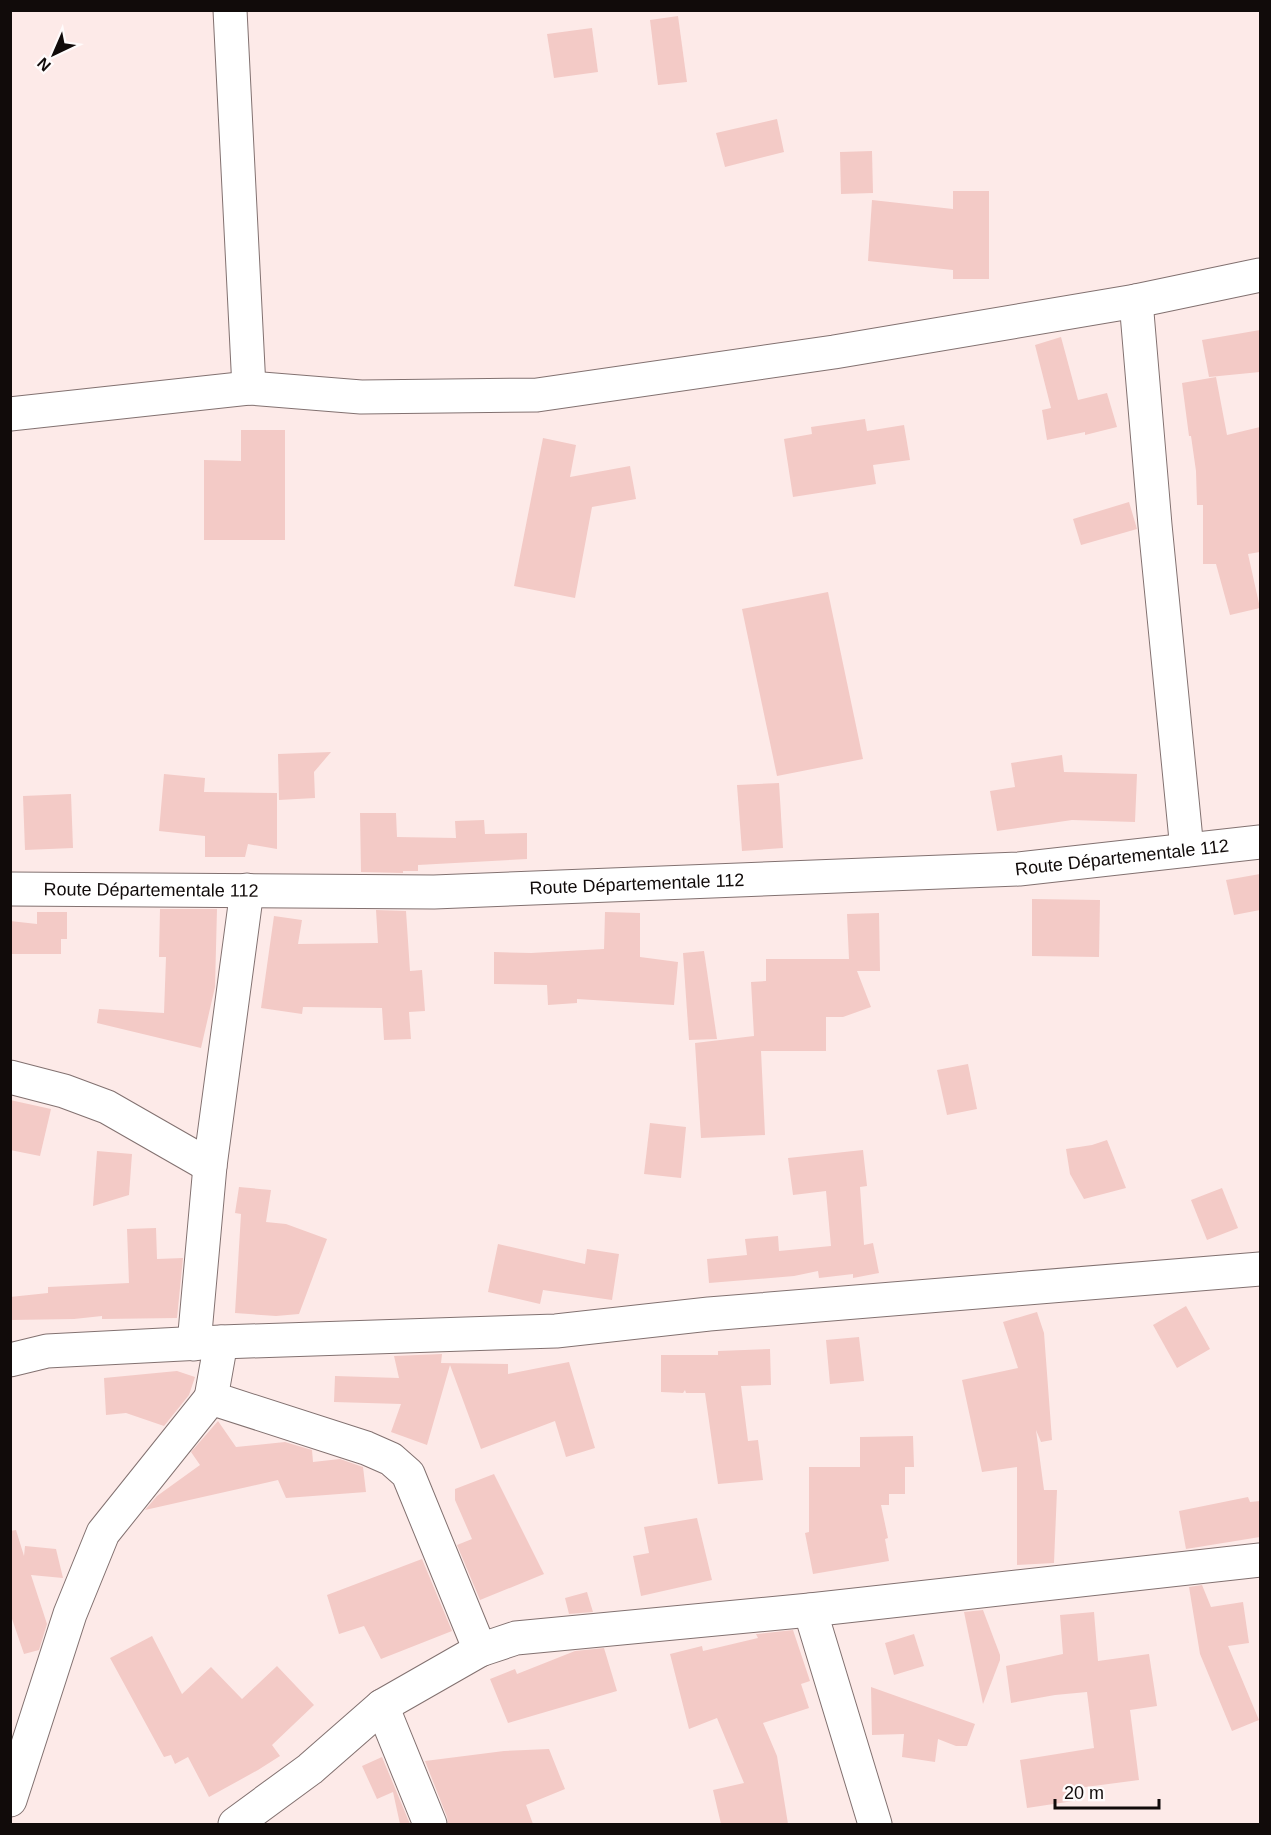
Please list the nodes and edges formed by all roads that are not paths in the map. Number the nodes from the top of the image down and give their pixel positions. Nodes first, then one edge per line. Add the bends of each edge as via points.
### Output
1 (230, 10) edge
2 (1260, 275) edge
3 (1136, 301) junction
4 (249, 388) junction
5 (10, 414) edge
6 (1260, 842) edge
7 (1187, 850) junction
8 (10, 890) edge
9 (247, 890) junction
10 (10, 1077) edge
11 (210, 1166) junction
12 (1260, 1269) edge
13 (208, 1343) junction
14 (10, 1360) edge
15 (211, 1398) junction
16 (1260, 1560) edge
17 (810, 1610) junction
18 (480, 1650) junction
19 (382, 1706) junction
20 (10, 1800) edge
21 (235, 1824) edge
22 (430, 1824) edge
23 (875, 1824) edge

1 - 4 street
2 - 3 street
3 - 4 street via 834,352 537,395 361,397
3 - 7 street
4 - 5 street
6 - 7 street, Route Départementale 112
7 - 9 street, Route Départementale 112 via 1008,869 434,892
8 - 9 street, Route Départementale 112
9 - 11 street
10 - 11 street via 107,1107
11 - 13 street
12 - 13 street via 720,1313 556,1331
13 - 14 street via 47,1351
13 - 15 street
15 - 18 street via 392,1459 408,1474
15 - 20 street via 103,1533 66,1624
16 - 17 street
17 - 18 street via 516,1638
17 - 23 street
18 - 19 street
19 - 21 street via 310,1769
19 - 22 street

